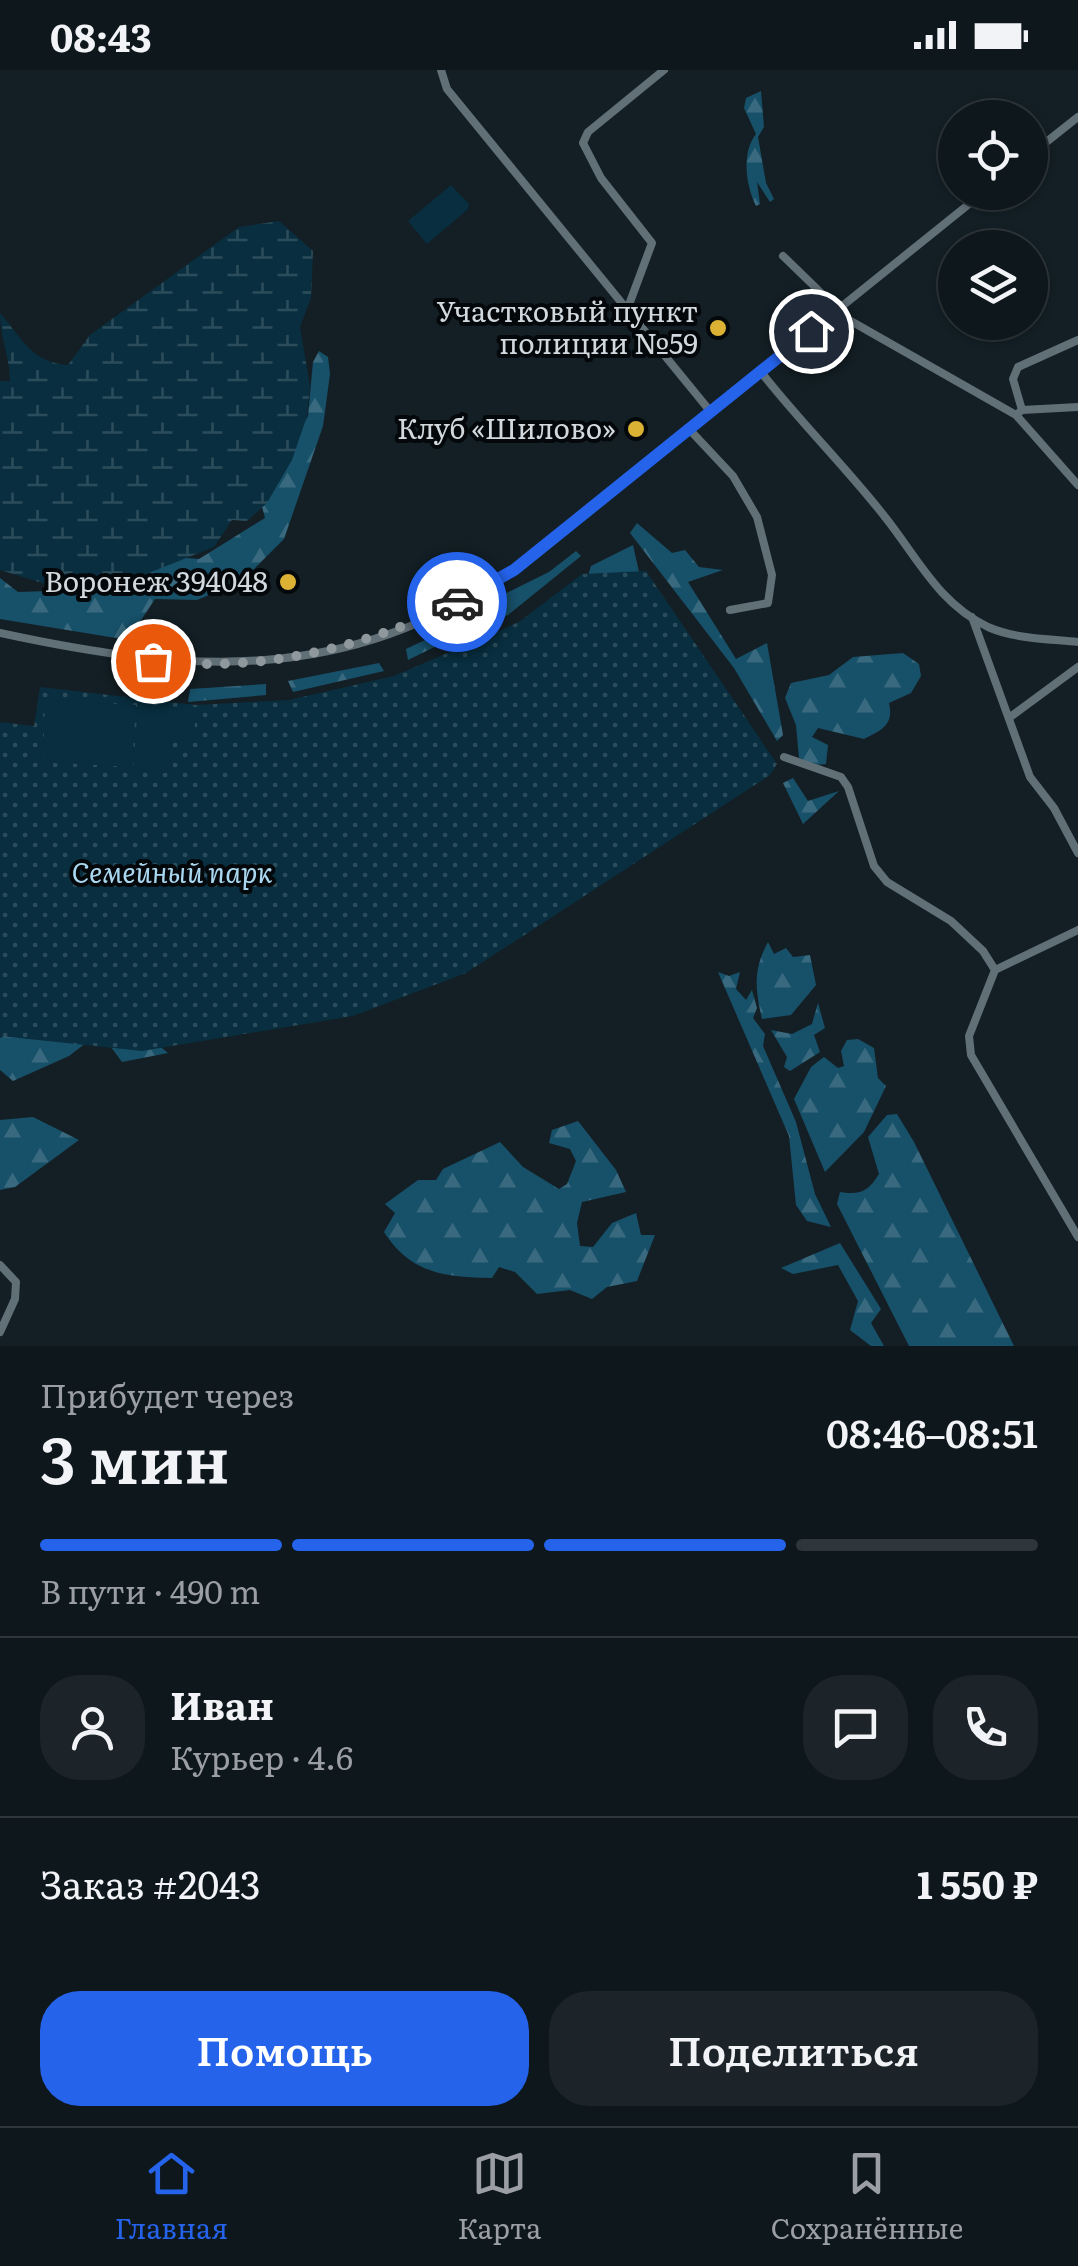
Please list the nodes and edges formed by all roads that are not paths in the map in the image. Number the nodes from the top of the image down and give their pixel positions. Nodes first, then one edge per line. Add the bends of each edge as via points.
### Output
1 (442, 70) edge
2 (664, 70) edge
3 (1078, 116) edge
4 (1048, 140) edge
5 (961, 210) edge
6 (783, 256) dead end
7 (627, 310) junction
8 (836, 310) junction
9 (1078, 340) edge
10 (761, 372) junction
11 (1078, 407) edge
12 (710, 411) junction
13 (1019, 413) junction
14 (688, 428) junction
15 (1078, 485) edge
16 (730, 610) dead end
17 (972, 617) junction
18 (0, 633) edge
19 (1078, 642) edge
20 (1078, 667) edge
21 (1010, 718) junction
22 (784, 758) dead end
23 (1078, 853) edge
24 (1078, 930) edge
25 (995, 970) junction
26 (1078, 1237) edge
27 (0, 1266) edge
28 (0, 1332) edge

1 - 7 street via 447,89
2 - 7 street via 582,143 652,243
3 - 4 street
5 - 8 street
6 - 8 street
7 - 12 street
8 - 10 street
8 - 13 street
9 - 13 street via 1018,366 1013,379
10 - 12 street
10 - 17 street via 886,518 913,561
11 - 13 street
12 - 14 street
13 - 15 street
14 - 16 street via 747,496 772,575 768,603
14 - 18 street via 492,585 344,647 247,662 173,663
17 - 19 street via 1009,634
17 - 21 street
20 - 21 street
21 - 23 street via 1030,777
22 - 25 street via 840,777 874,866 887,882 952,921
24 - 25 street
25 - 26 street via 969,1036 971,1055
27 - 28 street via 16,1282 16,1299

